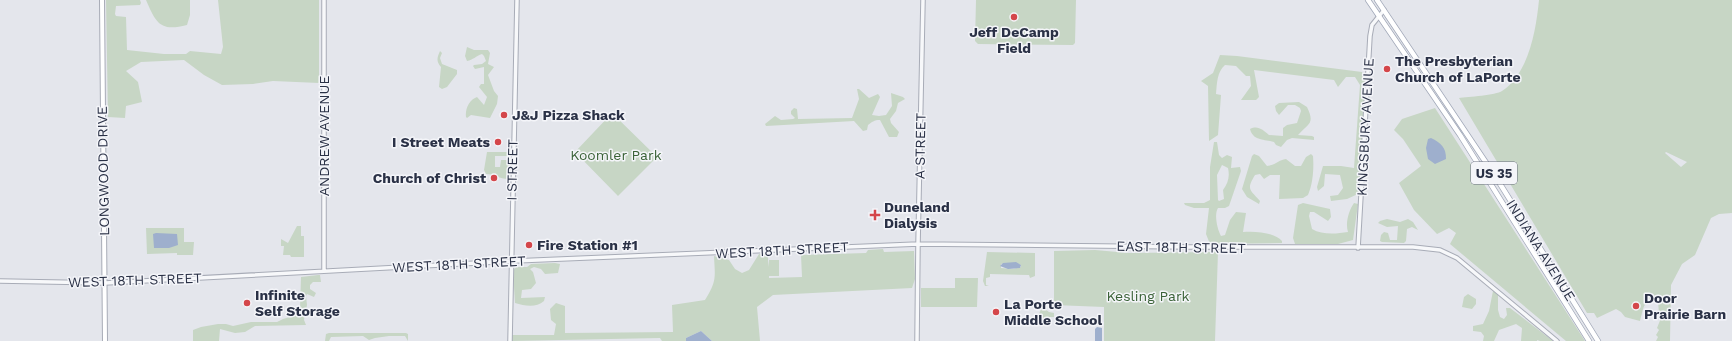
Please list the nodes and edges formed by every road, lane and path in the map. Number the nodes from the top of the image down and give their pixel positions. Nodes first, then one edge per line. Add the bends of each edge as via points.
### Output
1 (102, 0) edge
2 (324, 0) edge
3 (517, 0) edge
4 (923, 0) edge
5 (1368, 0) edge
6 (1377, 0) edge
7 (1384, 10) junction
8 (1379, 15) junction
9 (1436, 86) junction
10 (1430, 90) junction
11 (918, 244) junction
12 (1358, 248) junction
13 (510, 261) junction
14 (324, 271) junction
15 (0, 282) edge
16 (105, 283) junction
17 (1580, 311) junction
18 (1573, 315) junction
19 (105, 341) edge
20 (510, 341) edge
21 (917, 341) edge
22 (1556, 341) edge
23 (1589, 341) edge
24 (1598, 341) edge

1 - 16 main road, LONGWOOD DRIVE
2 - 14 street, ANDREW AVENUE
3 - 13 street, I STREET
4 - 11 street, A STREET
5 - 8 main road, INDIANA AVENUE / US 35
6 - 7 main road, INDIANA AVENUE / US 35
7 - 8 street, KINGSBURY AVENUE
7 - 9 main road, INDIANA AVENUE / US 35
8 - 10 main road, INDIANA AVENUE / US 35
8 - 12 street, KINGSBURY AVENUE via 1372,25 1370,36
9 - 10 main road
9 - 17 main road, INDIANA AVENUE / US 35
10 - 18 main road, INDIANA AVENUE / US 35
11 - 12 street, EAST 18TH STREET
11 - 13 street, WEST 18TH STREET
11 - 21 street, A STREET
12 - 22 street, EAST 18TH STREET via 1413,247 1444,251 1462,261
13 - 14 street, WEST 18TH STREET
13 - 20 street, I STREET
14 - 16 street, WEST 18TH STREET
15 - 16 street, WEST 18TH STREET
16 - 19 main road, LONGWOOD DRIVE
17 - 18 main road
17 - 24 main road, INDIANA AVENUE / US 35
18 - 23 main road, INDIANA AVENUE / US 35

